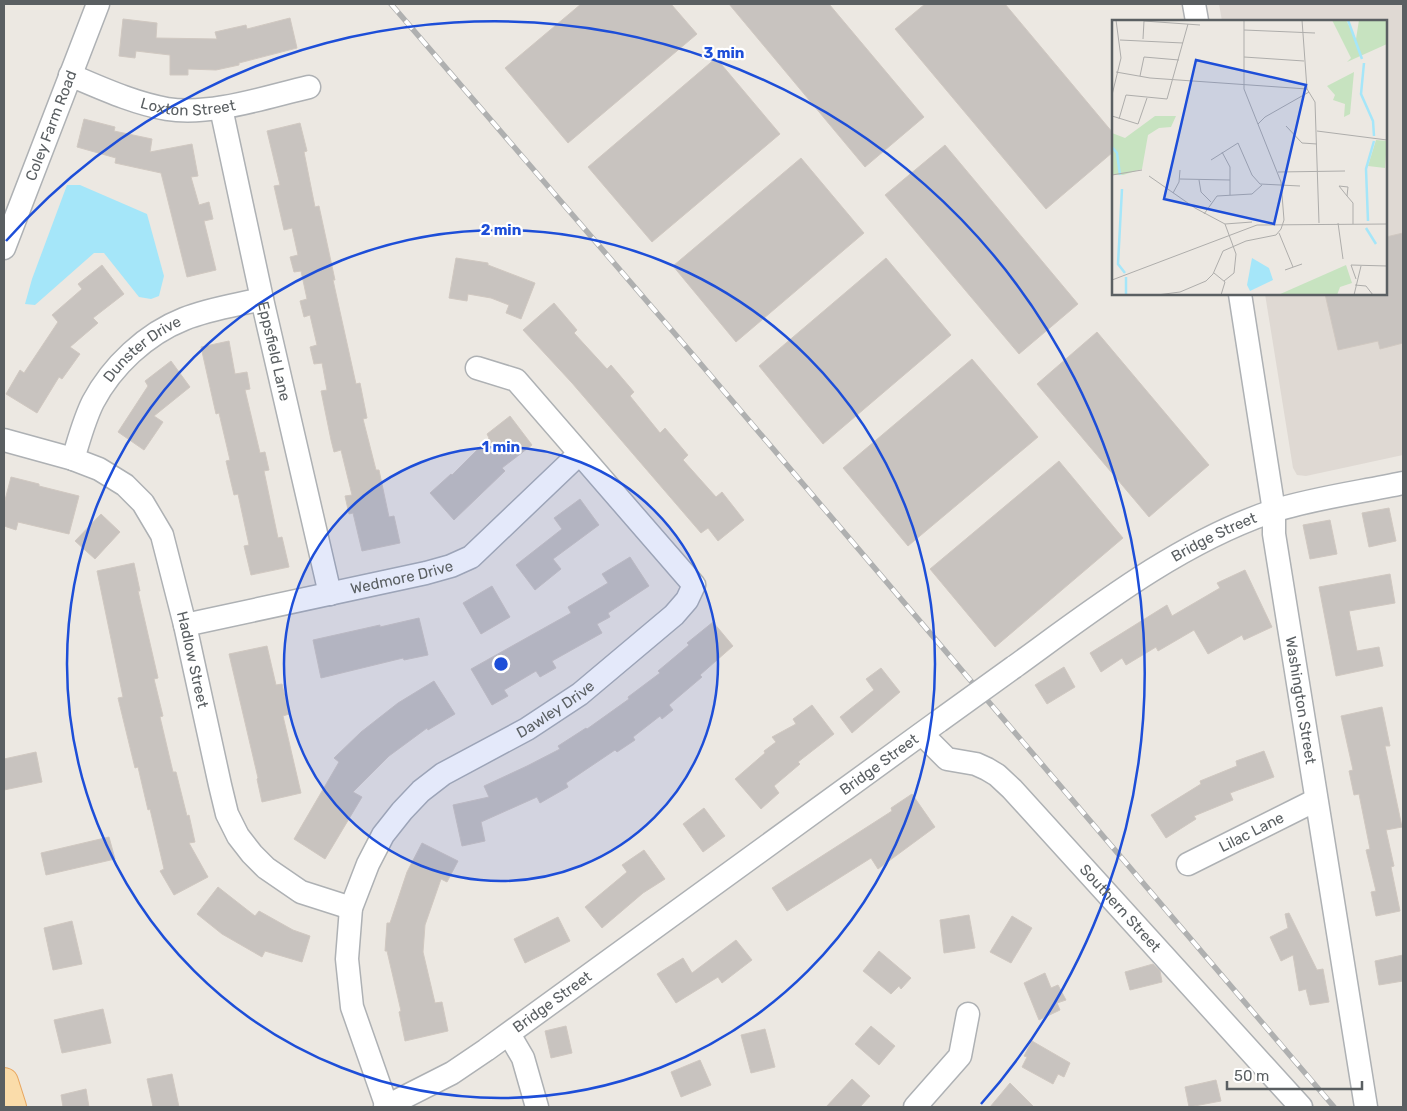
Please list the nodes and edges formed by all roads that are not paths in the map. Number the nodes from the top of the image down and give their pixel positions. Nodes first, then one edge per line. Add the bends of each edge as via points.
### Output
1 (98, 4) edge
2 (1194, 4) edge
3 (1197, 20) edge
4 (70, 75) junction
5 (309, 87) dead end
6 (221, 108) junction
7 (4, 248) edge
8 (1240, 295) edge
9 (262, 299) junction
10 (477, 368) dead end
11 (4, 440) edge
12 (579, 454) junction
13 (72, 459) junction
14 (1403, 483) edge
15 (1274, 511) junction
16 (330, 594) junction
17 (185, 624) junction
18 (930, 728) junction
19 (1316, 800) junction
20 (1188, 864) dead end
21 (351, 908) junction
22 (968, 1014) dead end
23 (509, 1034) junction
24 (4, 1082) edge
25 (12, 1107) edge
26 (386, 1107) edge
27 (536, 1107) edge
28 (915, 1107) edge
29 (1301, 1107) edge
30 (1366, 1107) edge

1 - 4 street, Coley Farm Road
2 - 3 street
4 - 6 street, Loxton Street via 140,102 168,109
4 - 7 street, Coley Farm Road
5 - 6 street, Loxton Street
6 - 9 street, Eppsfield Lane
8 - 15 street, Washington Street
9 - 13 street, Dunster Drive via 186,318 165,328 133,352 106,382 94,402
9 - 16 street, Eppsfield Lane
10 - 12 street, Dawley Drive via 516,380
11 - 13 street, Hadlow Street
12 - 16 street, Wedmore Drive via 471,557 426,573
12 - 21 street, Dawley Drive via 694,585 688,600 580,694 527,730 442,774 421,792 383,835
13 - 17 street, Hadlow Street via 125,485 143,503 162,535
14 - 15 street, Bridge Street
15 - 18 street, Bridge Street, bridge via 1168,561 1088,613
15 - 19 street, Washington Street via 1274,534
16 - 17 street, Wedmore Drive
17 - 21 street, Hadlow Street via 222,795 238,836 266,868 301,892
18 - 23 street, Bridge Street
18 - 29 street, Southern Street via 947,759 987,769 1012,789
19 - 20 street, Lilac Lane
19 - 30 street, Washington Street
21 - 26 street, Dawley Drive via 347,960 352,1007
22 - 28 street via 960,1056
23 - 26 street, Bridge Street via 452,1073
23 - 27 street via 523,1058
24 - 25 main road

